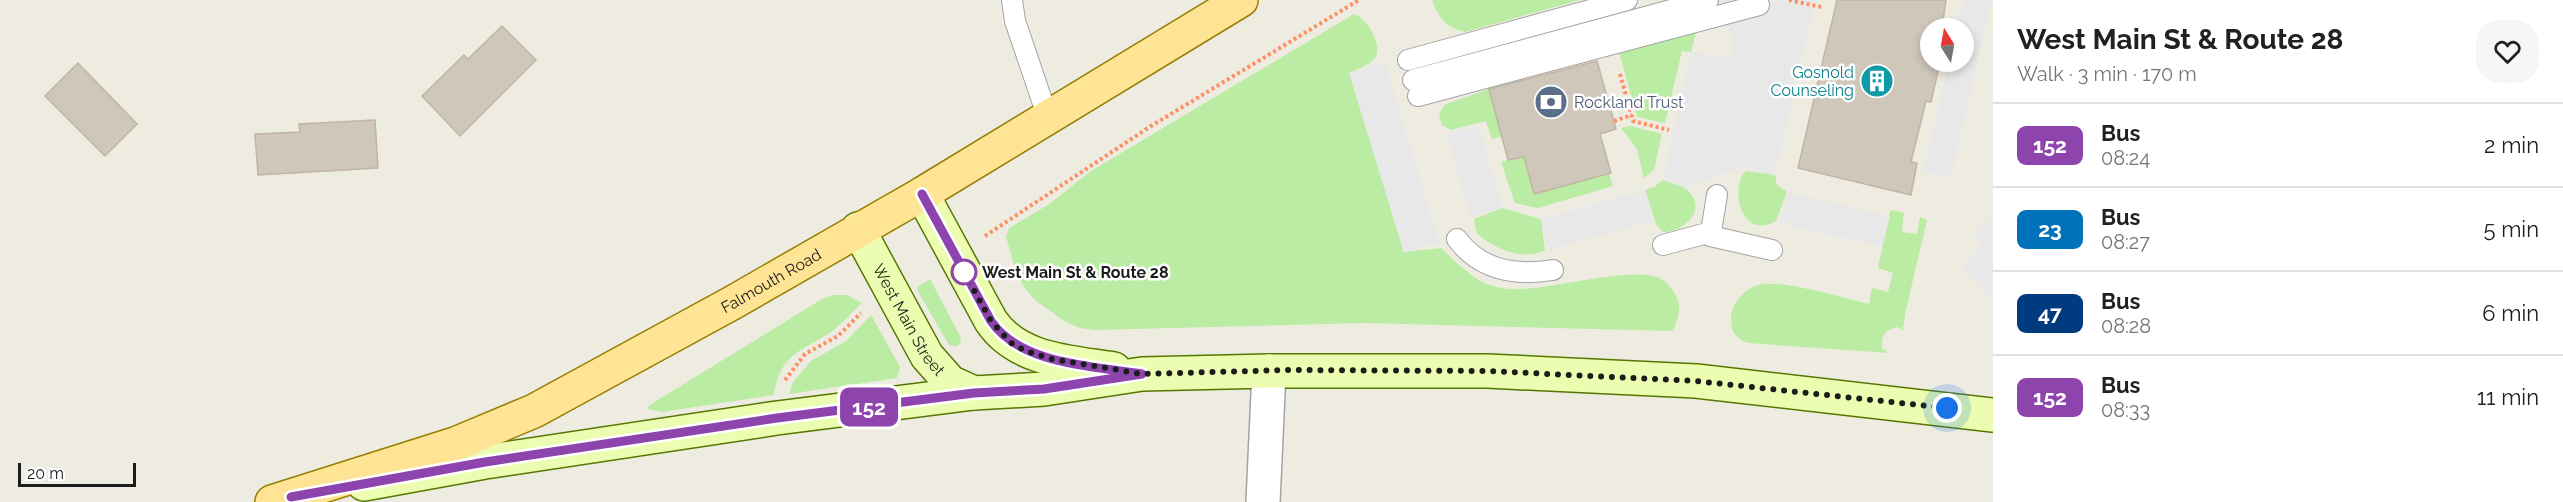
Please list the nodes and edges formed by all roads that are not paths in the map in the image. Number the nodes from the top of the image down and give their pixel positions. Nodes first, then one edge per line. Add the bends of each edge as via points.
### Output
1 (1012, 0) edge
2 (1241, 0) edge
3 (1627, 0) edge
4 (1708, 0) edge
5 (1759, 5) dead end
6 (1408, 60) dead end
7 (1048, 118) junction
8 (922, 194) junction
9 (1717, 195) dead end
10 (858, 230) junction
11 (1710, 236) dead end
12 (1457, 239) dead end
13 (1663, 245) dead end
14 (1773, 250) dead end
15 (1553, 270) dead end
16 (1269, 371) junction
17 (1142, 374) junction
18 (974, 393) junction
19 (1993, 415) edge
20 (282, 500) edge
21 (1263, 502) edge

1 - 7 lane
2 - 7 main road, Falmouth Road
3 - 6 lane
4 - 5 lane via 1415,88 1611,45
7 - 8 main road, Falmouth Road
8 - 10 main road, Falmouth Road
8 - 17 main road, West Main Street via 1003,337 1026,351 1052,359
9 - 13 lane via 1711,232
10 - 18 main road, West Main Street via 927,356 950,382
10 - 20 main road, Falmouth Road via 534,411 455,444
11 - 14 lane
12 - 15 lane via 1484,264 1500,270
16 - 17 main road, West Main Street
16 - 19 main road, West Main Street via 1487,371 1696,381
16 - 21 street
17 - 18 main road, West Main Street via 1044,389
18 - 20 main road, West Main Street via 485,462

